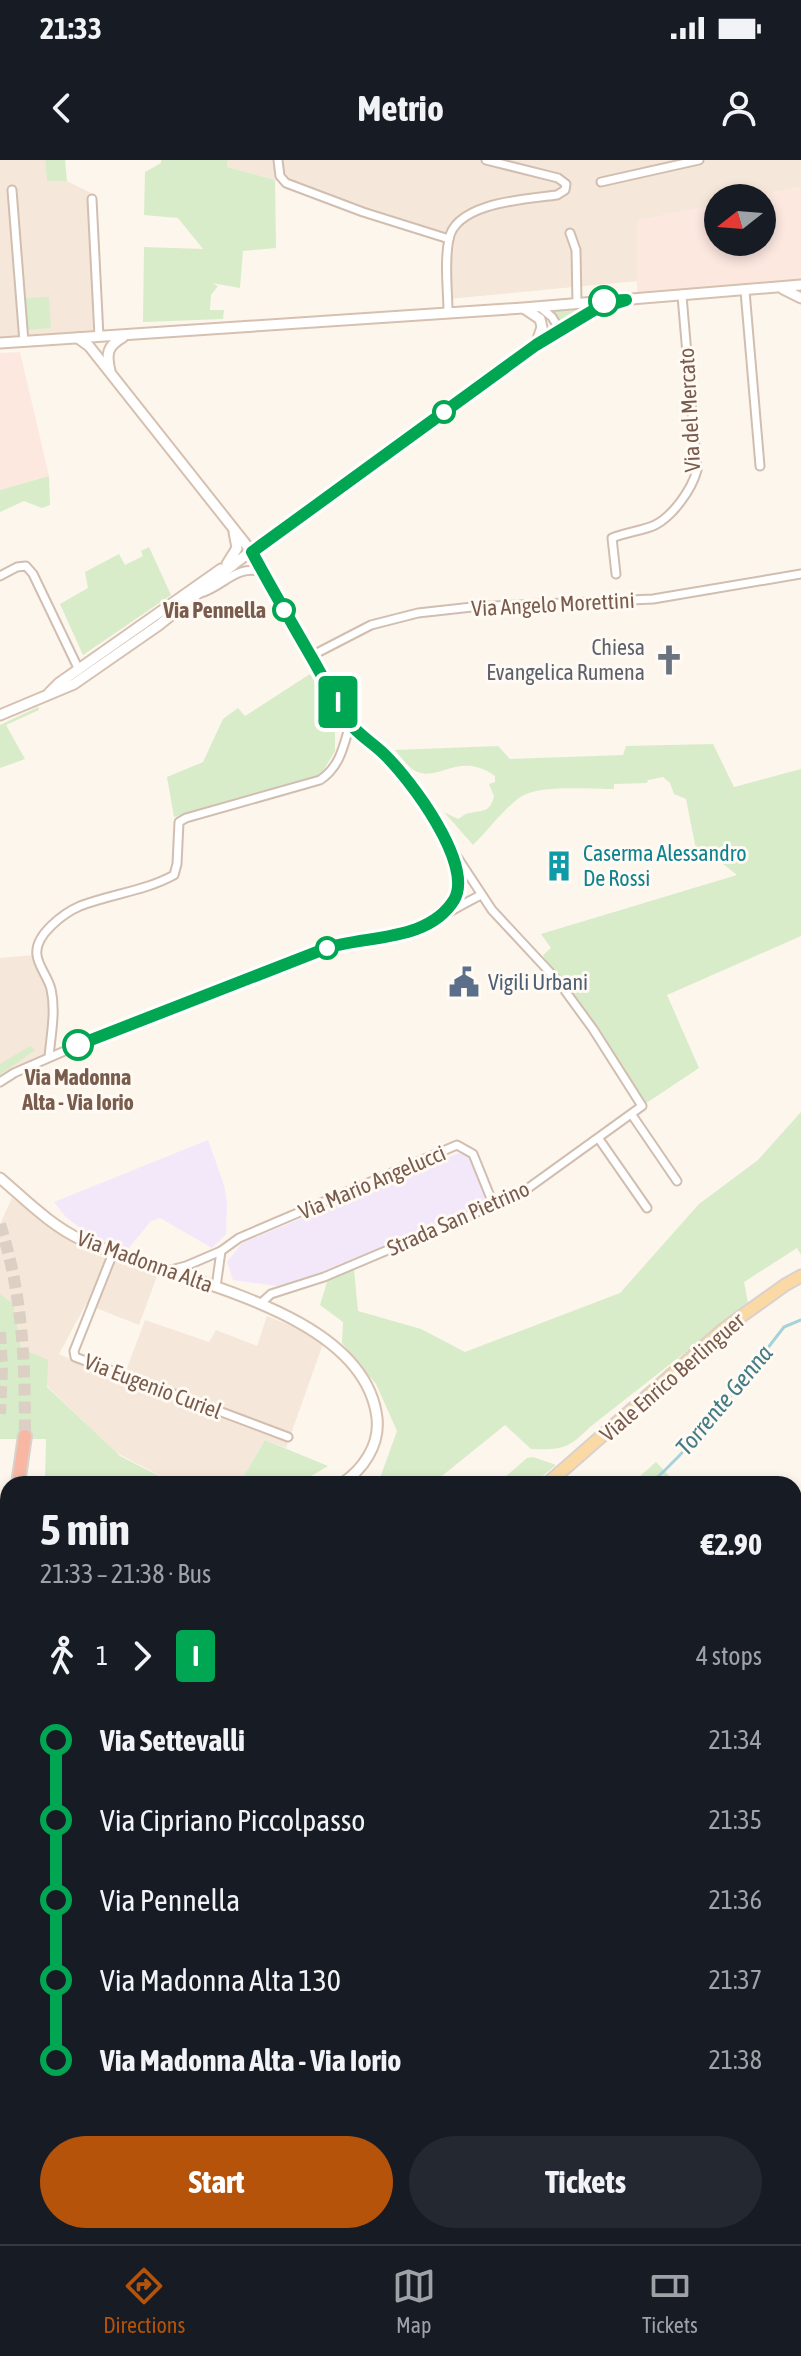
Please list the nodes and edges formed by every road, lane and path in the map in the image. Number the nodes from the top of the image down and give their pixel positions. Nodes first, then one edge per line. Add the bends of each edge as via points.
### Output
1 (278, 160) edge
2 (486, 160) edge
3 (699, 160) edge
4 (601, 182) dead end
5 (12, 190) dead end
6 (92, 199) dead end
7 (570, 233) dead end
8 (449, 239) junction
9 (801, 285) edge
10 (780, 288) junction
11 (745, 291) junction
12 (682, 296) junction
13 (801, 298) edge
14 (626, 300) junction
15 (580, 302) junction
16 (540, 307) junction
17 (523, 308) junction
18 (448, 313) junction
19 (584, 316) junction
20 (560, 330) junction
21 (125, 335) junction
22 (99, 336) junction
23 (78, 338) junction
24 (24, 342) junction
25 (0, 343) edge
26 (536, 345) junction
27 (111, 376) junction
28 (760, 466) dead end
29 (233, 528) junction
30 (273, 536) junction
31 (252, 552) junction
32 (238, 561) junction
33 (227, 564) junction
34 (263, 572) junction
35 (616, 574) dead end
36 (801, 574) edge
37 (0, 576) edge
38 (201, 593) junction
39 (311, 656) junction
40 (79, 670) junction
41 (49, 693) junction
42 (0, 715) edge
43 (350, 724) junction
44 (453, 852) junction
45 (481, 895) junction
46 (440, 915) junction
47 (49, 1057) junction
48 (0, 1082) edge
49 (632, 1115) junction
50 (599, 1139) junction
51 (0, 1178) edge
52 (677, 1181) dead end
53 (494, 1206) junction
54 (647, 1208) dead end
55 (221, 1251) junction
56 (113, 1253) junction
57 (198, 1261) junction
58 (165, 1271) junction
59 (801, 1276) edge
60 (196, 1281) junction
61 (216, 1287) junction
62 (260, 1304) junction
63 (25, 1436) tunnel mouth
64 (288, 1437) dead end
65 (22, 1476) edge
66 (350, 1476) edge
67 (556, 1476) edge

1 - 8 street via 286,183
2 - 8 street via 558,178 565,190 491,204 454,226
3 - 4 street
5 - 24 street
6 - 22 street
7 - 15 street
8 - 18 street
9 - 10 main road
10 - 11 main road
10 - 13 main road
11 - 12 main road
11 - 28 street
12 - 14 main road
12 - 35 street, Via del Mercato via 697,470 681,500 655,525 612,538
14 - 15 main road
14 - 19 main road
15 - 16 main road
15 - 19 street
16 - 17 main road
16 - 20 street
17 - 18 main road
17 - 26 main road via 540,319
18 - 21 main road
19 - 20 main road
20 - 26 main road
21 - 22 main road
21 - 27 main road via 107,351
22 - 23 main road
23 - 24 main road
23 - 27 main road
24 - 25 main road
26 - 30 main road
27 - 29 main road
29 - 30 main road via 253,541
29 - 31 main road
29 - 33 main road via 237,548
30 - 31 main road
31 - 32 main road
31 - 34 street
32 - 33 main road
32 - 38 main road
33 - 40 main road
34 - 38 street via 246,569
34 - 39 street
36 - 39 street, Via Angelo Morettini via 653,599 418,613 371,625
37 - 40 street via 26,566 33,574
38 - 41 main road via 74,684
39 - 43 street
40 - 41 main road
41 - 42 main road
43 - 44 street via 401,772
43 - 47 street via 328,775 179,822 174,875 78,907 45,933 36,955 54,1011
44 - 45 street
44 - 46 street via 459,891
45 - 46 street
45 - 49 street, Strada San Pietrino via 593,1029 642,1106
46 - 47 street via 395,937 327,948
47 - 48 street
49 - 50 street, Strada San Pietrino
49 - 52 street
50 - 53 street, Strada San Pietrino
50 - 54 street
51 - 56 main road, Via Madonna Alta via 58,1226
53 - 55 street, Via Mario Angelucci via 473,1154 457,1145 239,1238
53 - 62 street, Strada San Pietrino via 271,1294
55 - 57 street, Via Mario Angelucci
55 - 61 street
56 - 58 main road, Via Madonna Alta
56 - 64 street, Via Eugenio Curiel via 75,1357
57 - 58 street, Via Mario Angelucci
57 - 60 street
58 - 60 main road, Via Madonna Alta
59 - 67 main road, Viale Enrico Berlinguer via 725,1328
60 - 61 main road, Via Madonna Alta
61 - 62 main road, Via Madonna Alta
62 - 66 main road, Via Madonna Alta via 328,1340 358,1370 378,1431 363,1465
63 - 65 highway

